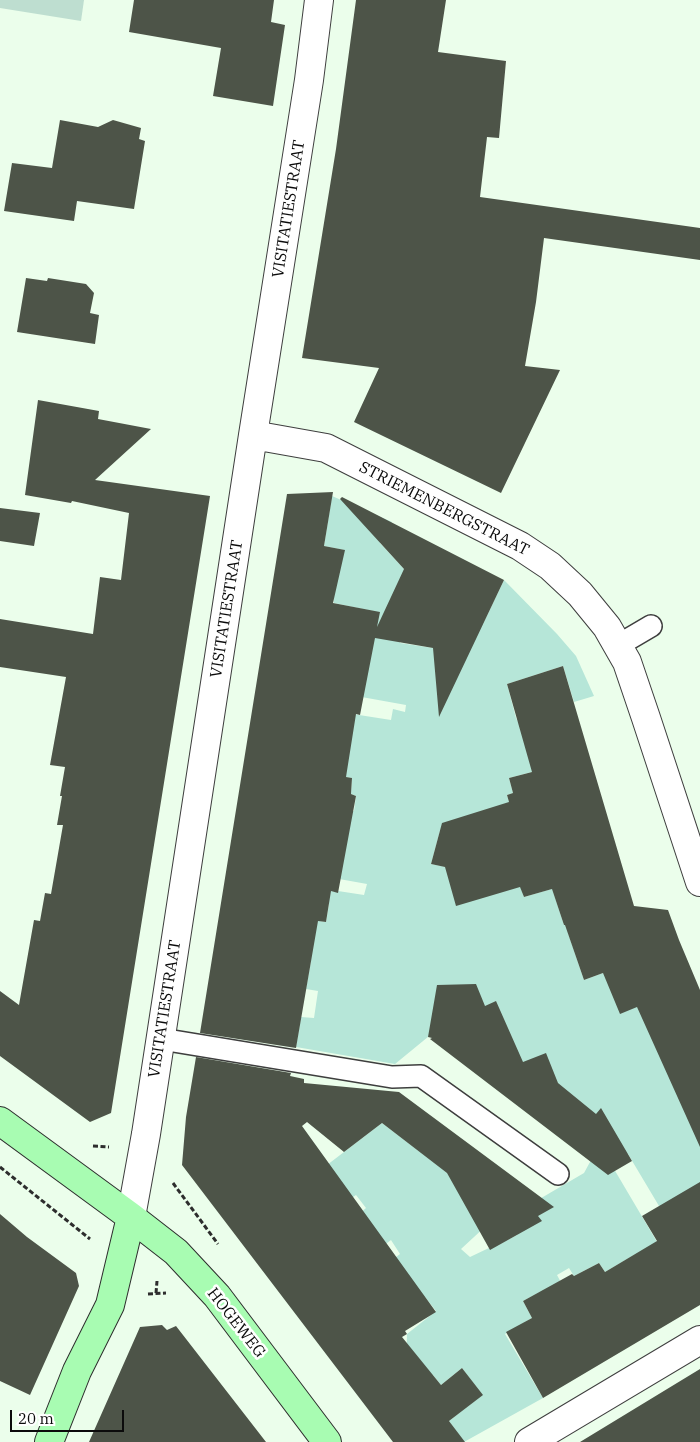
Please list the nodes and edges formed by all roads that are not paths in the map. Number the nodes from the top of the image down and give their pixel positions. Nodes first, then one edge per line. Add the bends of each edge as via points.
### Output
1 (319, 0) edge
2 (253, 435) junction
3 (651, 626) dead end
4 (617, 646) junction
5 (700, 882) edge
6 (161, 1039) junction
7 (0, 1120) edge
8 (558, 1174) dead end
9 (132, 1217) junction
10 (700, 1340) edge
11 (49, 1442) edge
12 (327, 1442) edge
13 (529, 1442) edge

1 - 2 street, VISITATIESTRAAT via 310,80
2 - 4 street, STRIEMENBERGSTRAAT via 326,448 520,546 550,566 580,594 607,627
2 - 6 street, VISITATIESTRAAT
3 - 4 lane
4 - 5 street, STRIEMENBERGSTRAAT via 627,662
6 - 8 lane via 392,1077 421,1076
6 - 9 street, VISITATIESTRAAT
7 - 9 street, HOGEWEG
9 - 11 street via 110,1305 76,1371
9 - 12 street, HOGEWEG via 176,1252 218,1296
10 - 13 street

